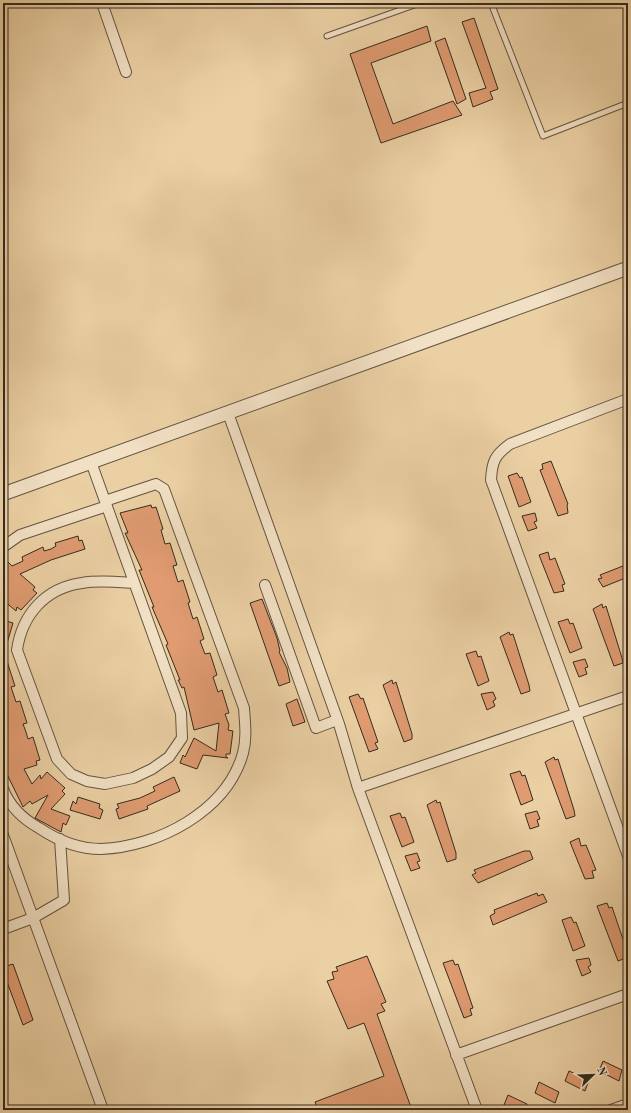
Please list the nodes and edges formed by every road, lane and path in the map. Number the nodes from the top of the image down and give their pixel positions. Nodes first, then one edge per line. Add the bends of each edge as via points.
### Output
1 (102, 3) edge
2 (420, 3) edge
3 (491, 3) edge
4 (327, 36) dead end
5 (126, 72) dead end
6 (628, 103) edge
7 (628, 268) edge
8 (628, 398) edge
9 (228, 413) junction
10 (91, 462) junction
11 (3, 494) edge
12 (106, 504) junction
13 (3, 547) edge
14 (134, 583) junction
15 (265, 585) dead end
16 (628, 696) edge
17 (576, 715) junction
18 (337, 720) junction
19 (358, 788) junction
20 (3, 789) edge
21 (3, 835) edge
22 (60, 839) junction
23 (628, 856) edge
24 (33, 918) junction
25 (3, 929) edge
26 (628, 994) edge
27 (456, 1055) junction
28 (628, 1104) edge
29 (103, 1110) edge
30 (477, 1110) edge
31 (611, 1110) edge

1 - 5 street
2 - 4 lane
3 - 6 lane via 543,136
7 - 9 street
8 - 17 street via 510,444 499,452 492,464 491,480
9 - 10 street
9 - 18 street
10 - 11 street
10 - 12 street
12 - 13 street via 20,535
12 - 14 street
12 - 22 street via 156,484 164,489 244,708 243,754 219,797 184,825 125,846 100,849 75,846
14 - 14 street via 180,713 182,738 169,757 133,778 105,784 87,782 71,774 57,759 17,650 19,634 31,612 46,597 63,588 81,583
15 - 18 street via 316,728
16 - 17 street
17 - 19 street
17 - 23 street
18 - 19 street
19 - 27 street
20 - 22 street via 17,813 46,833
21 - 24 street
22 - 24 street via 64,900
24 - 25 street
24 - 29 street
26 - 27 street
27 - 30 street
28 - 31 street

